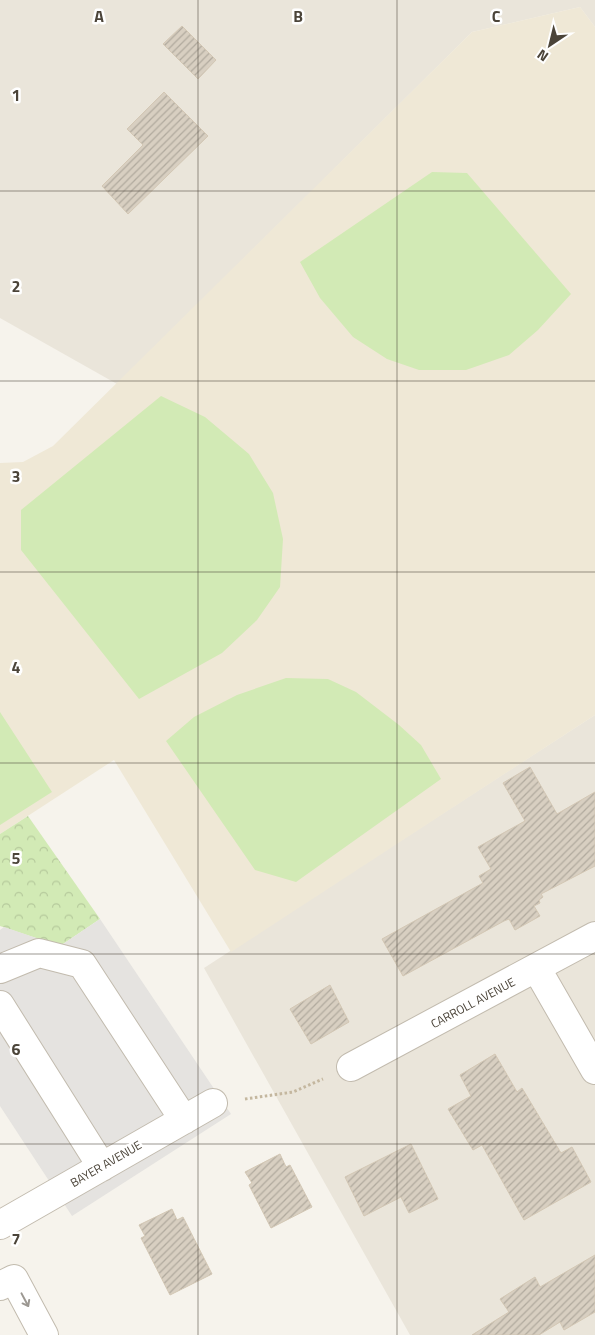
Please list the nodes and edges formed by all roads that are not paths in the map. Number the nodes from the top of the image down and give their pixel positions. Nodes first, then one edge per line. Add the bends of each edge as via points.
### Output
1 (595, 936) edge
2 (0, 969) edge
3 (537, 969) junction
4 (0, 1005) edge
5 (351, 1068) road end
6 (595, 1070) edge
7 (213, 1103) road end
8 (184, 1120) junction
9 (102, 1167) junction
10 (0, 1225) edge
11 (0, 1286) edge
12 (44, 1335) edge

1 - 3 street, CARROLL AVENUE
2 - 8 street via 39,953 82,964
3 - 5 street, CARROLL AVENUE
3 - 6 street
4 - 9 street
7 - 8 street, BAYER AVENUE
8 - 9 street, BAYER AVENUE
9 - 10 street, BAYER AVENUE
11 -> 12 street via 14,1279

